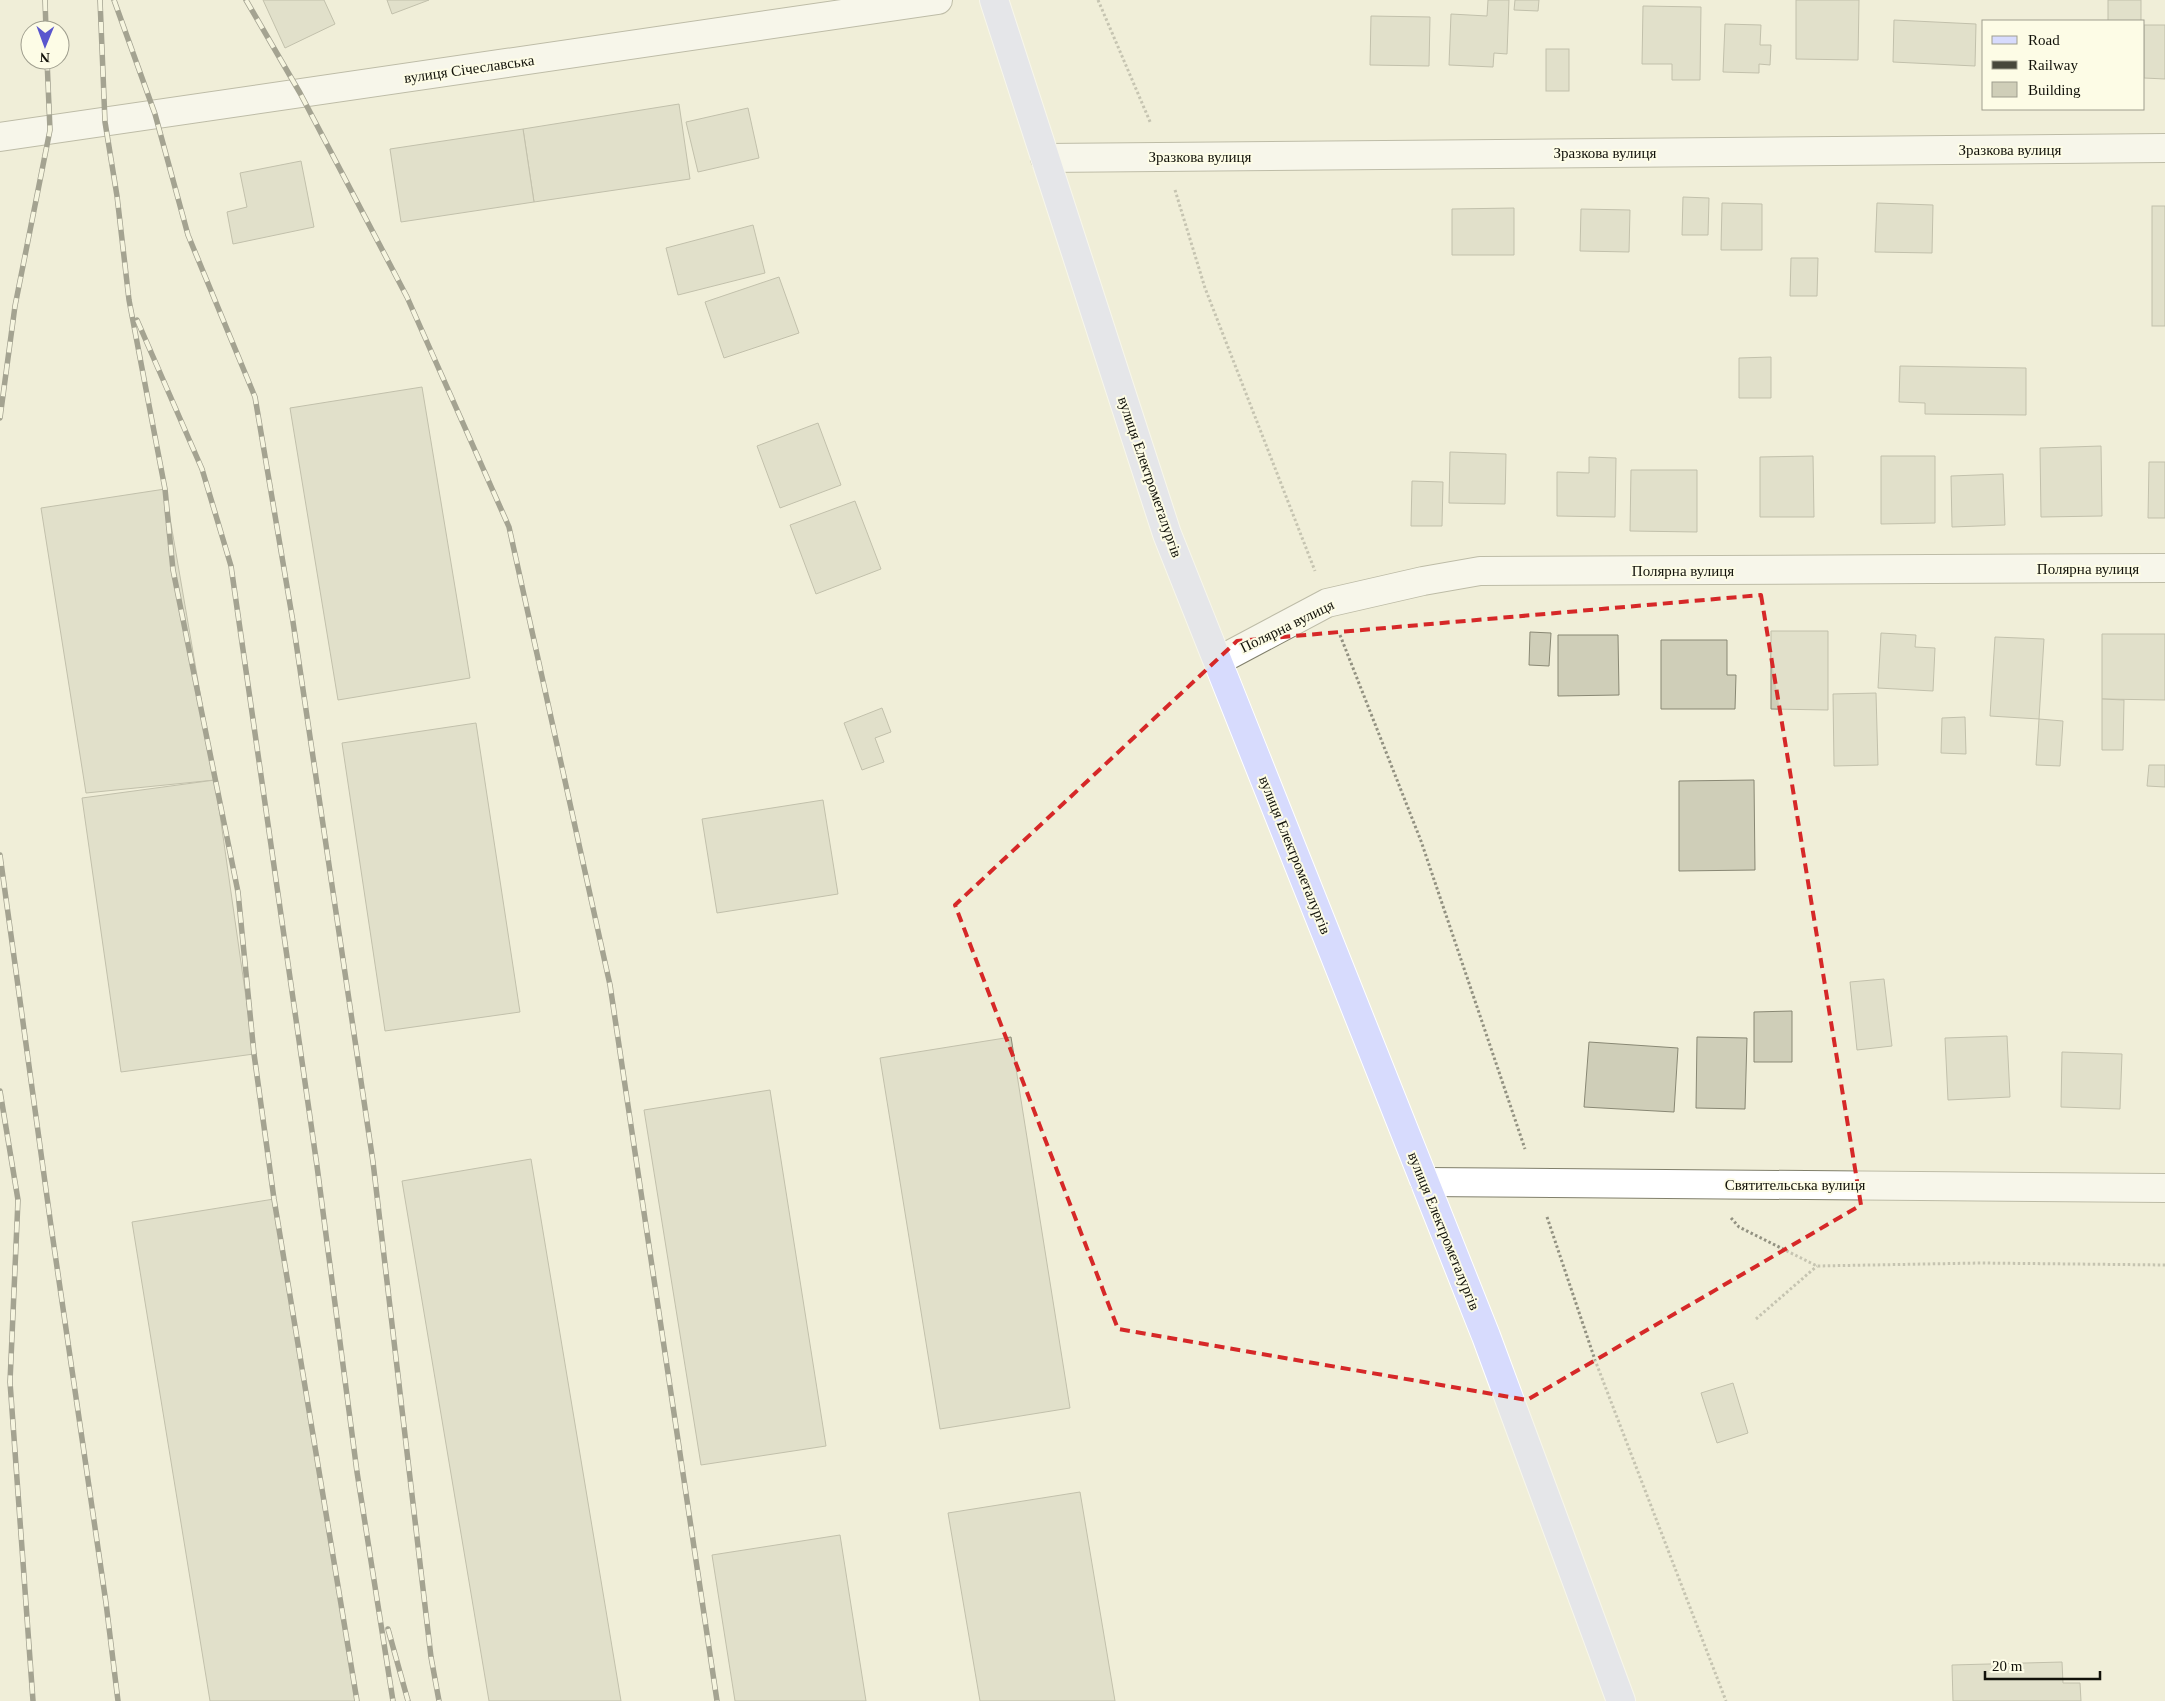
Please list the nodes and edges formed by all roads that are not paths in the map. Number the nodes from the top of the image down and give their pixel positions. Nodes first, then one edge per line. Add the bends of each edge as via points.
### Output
1 (938, 0) edge
2 (994, 0) edge
3 (0, 137) edge
4 (2165, 148) edge
5 (1045, 158) junction
6 (2165, 568) edge
7 (1218, 661) junction
8 (1425, 1182) junction
9 (2165, 1188) edge
10 (1621, 1701) edge

1 - 3 street, вулиця Січеславська
2 - 5 main road, вулиця Електрометалургів
4 - 5 street, Зразкова вулиця
5 - 7 main road, вулиця Електрометалургів via 1167,534
6 - 7 street, Полярна вулиця via 1480,572 1423,581 1328,603
7 - 8 main road, вулиця Електрометалургів
8 - 9 street, Святительська вулиця
8 - 10 main road, вулиця Електрометалургів via 1486,1336

